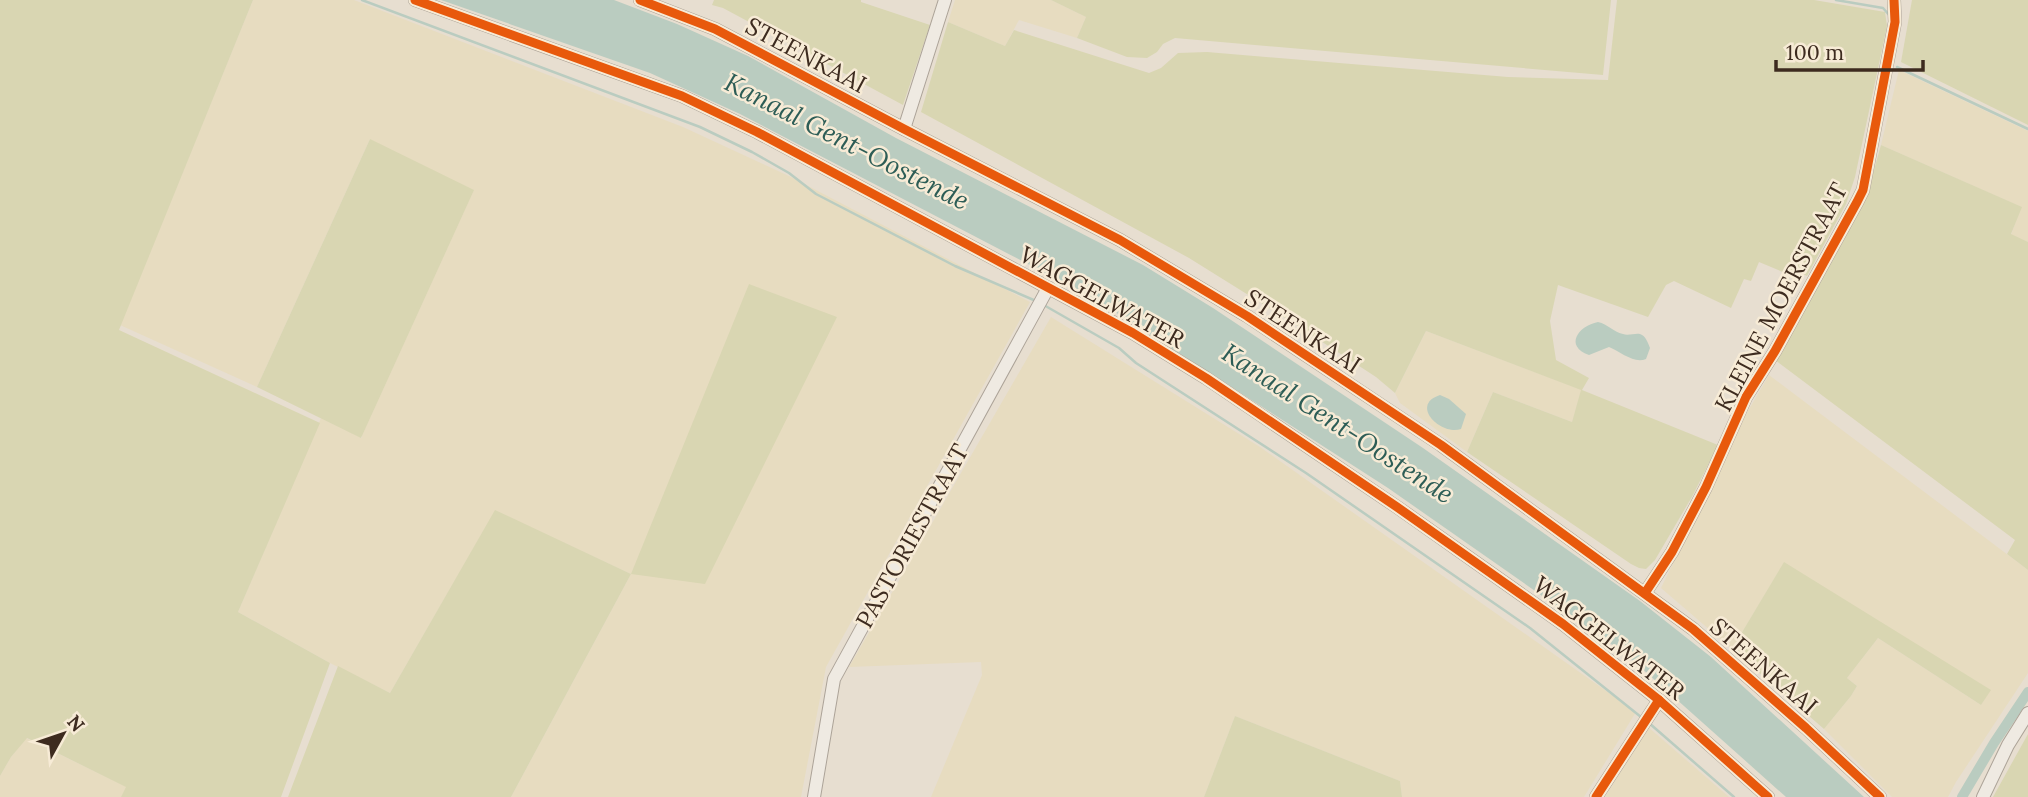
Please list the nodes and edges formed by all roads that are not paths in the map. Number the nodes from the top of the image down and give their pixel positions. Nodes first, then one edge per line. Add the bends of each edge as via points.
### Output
1 (415, 0) edge
2 (639, 0) edge
3 (945, 0) edge
4 (1894, 0) edge
5 (904, 129) junction
6 (1043, 298) junction
7 (1645, 593) junction
8 (1659, 700) junction
9 (2028, 713) edge
10 (814, 797) edge
11 (1596, 797) edge
12 (1768, 797) edge
13 (1880, 797) edge
14 (1983, 797) edge

1 - 6 street, WAGGELWATER via 682,96 757,132
2 - 5 street, STEENKAAI via 715,29
3 - 5 street
4 - 7 street, KLEINE MOERSTRAAT via 1895,22 1863,190 1746,397 1706,487
5 - 7 street, STEENKAAI via 1120,240 1247,316 1441,445
6 - 8 street, WAGGELWATER via 1133,333 1217,385 1563,624
6 - 10 street, PASTORIESTRAAT via 834,679
7 - 13 street, STEENKAAI via 1730,660
8 - 11 street
8 - 12 street, WAGGELWATER
9 - 14 street

